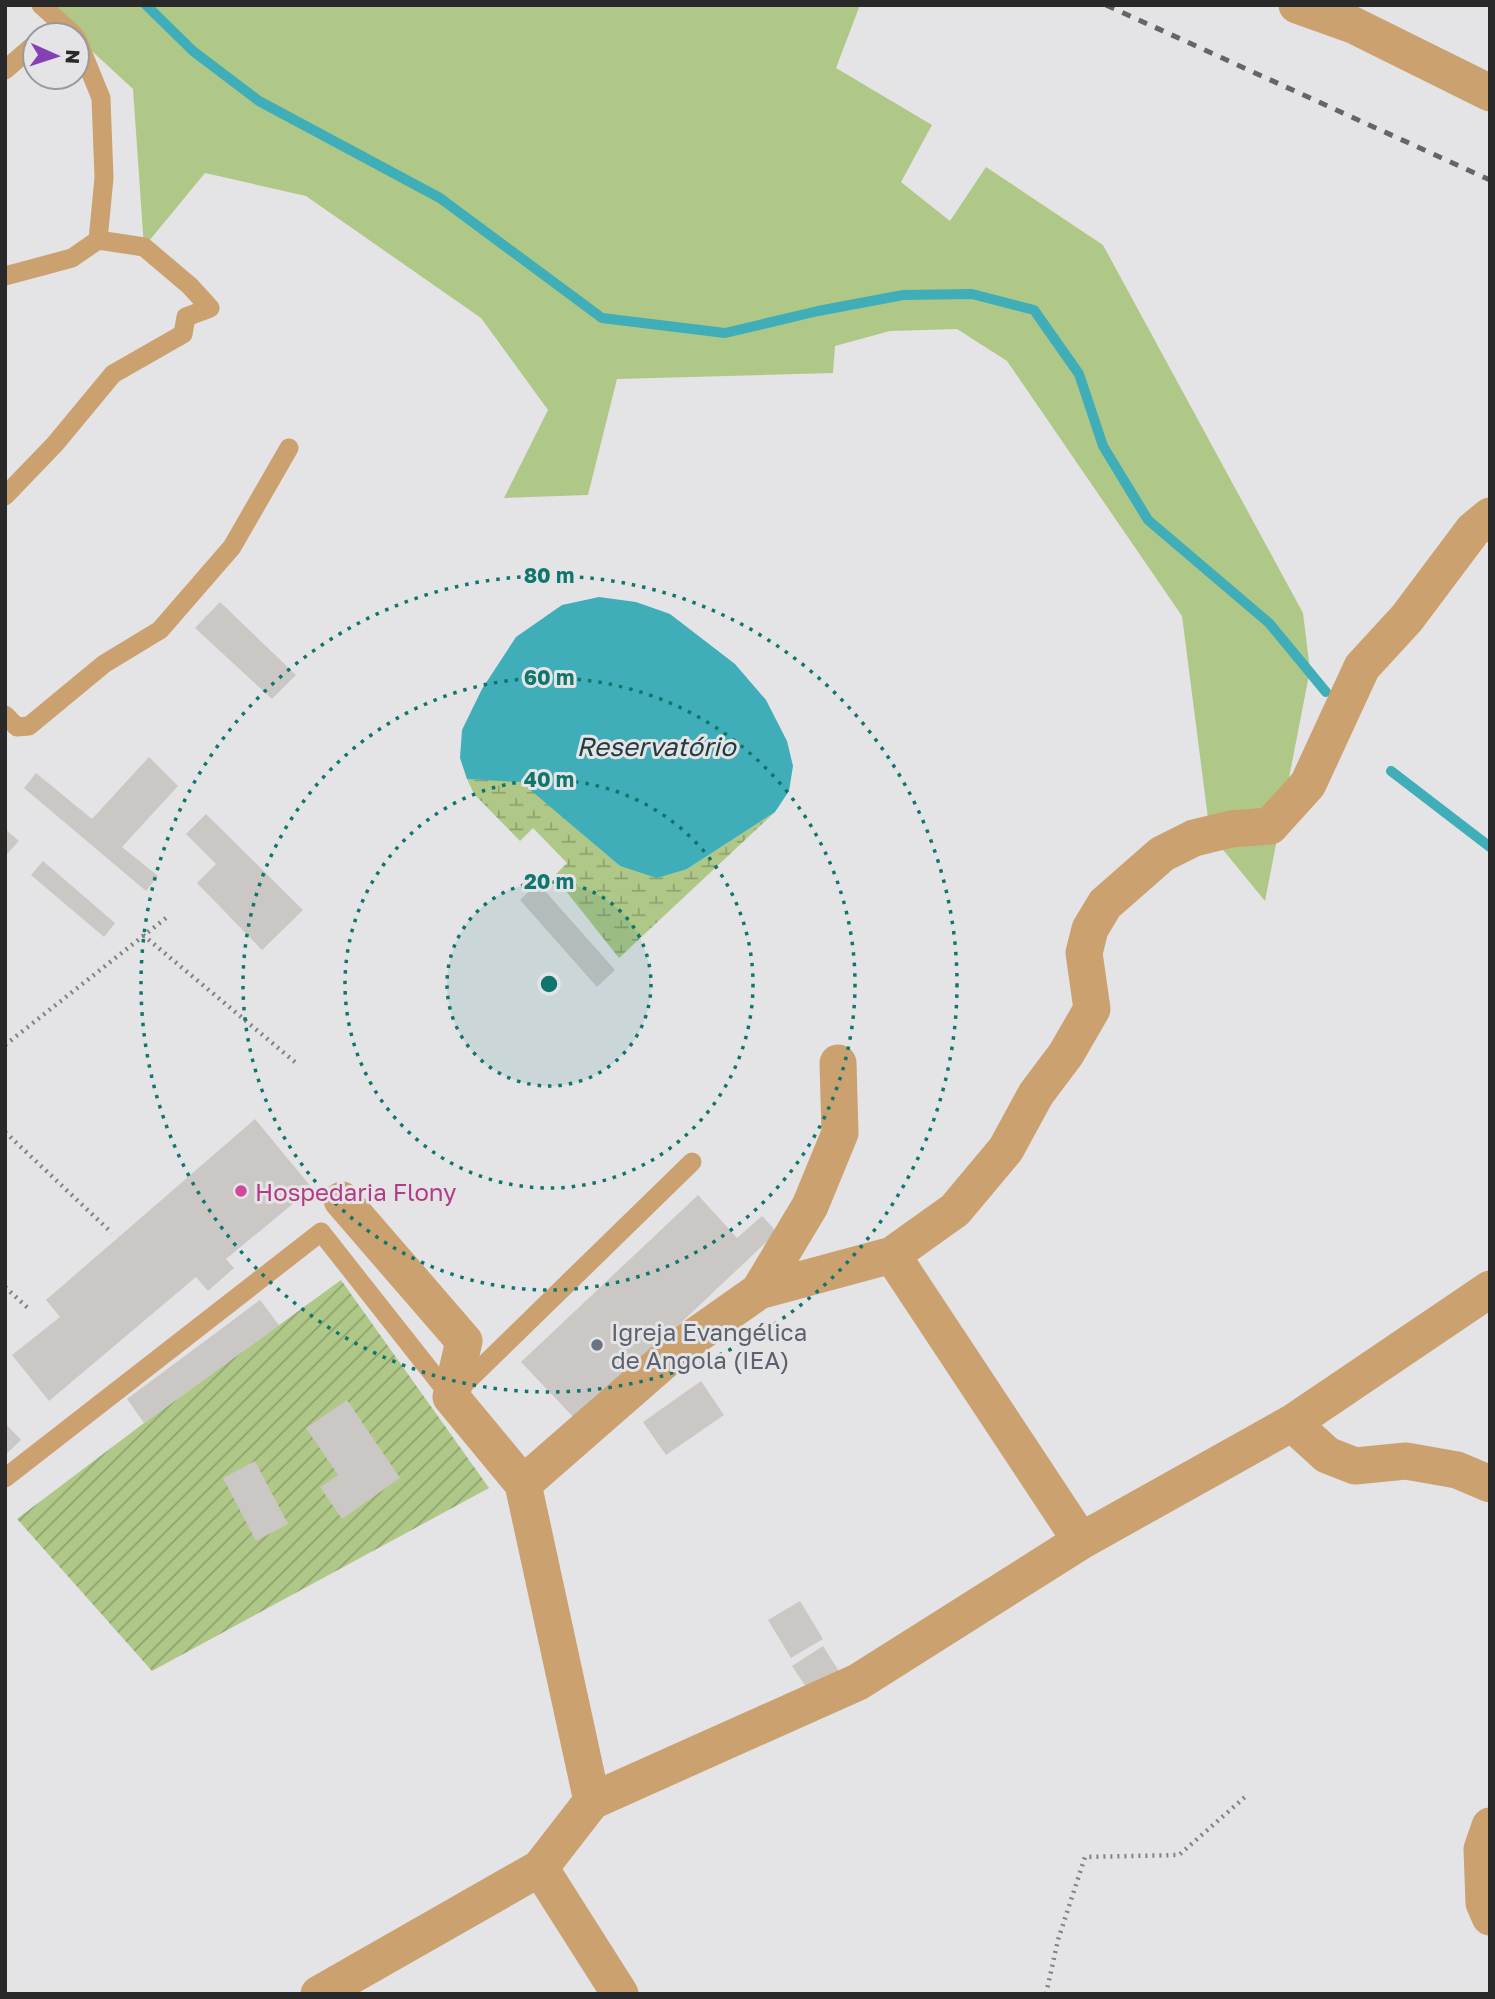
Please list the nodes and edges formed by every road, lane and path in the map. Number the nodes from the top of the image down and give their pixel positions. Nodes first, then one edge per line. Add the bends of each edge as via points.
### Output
1 (41, 5) edge
2 (1297, 5) edge
3 (53, 21) edge
4 (21, 56) edge
5 (5, 69) edge
6 (91, 73) edge
7 (1490, 93) edge
8 (98, 240) junction
9 (5, 276) edge
10 (289, 448) dead end
11 (5, 496) edge
12 (1490, 516) edge
13 (5, 715) edge
14 (166, 918) dead end
15 (143, 935) junction
16 (5, 1045) edge
17 (295, 1062) dead end
18 (838, 1063) dead end
19 (5, 1132) edge
20 (692, 1162) dead end
21 (342, 1200) dead end
22 (112, 1233) dead end
23 (892, 1255) junction
24 (5, 1287) edge
25 (1490, 1289) edge
26 (759, 1291) junction
27 (30, 1310) dead end
28 (452, 1397) junction
29 (1292, 1423) junction
30 (5, 1478) edge
31 (523, 1483) junction
32 (1490, 1484) edge
33 (1081, 1541) junction
34 (1246, 1796) dead end
35 (592, 1801) junction
36 (1490, 1826) edge
37 (540, 1868) junction
38 (1490, 1917) edge
39 (318, 1994) edge
40 (620, 1994) edge
41 (1046, 1994) edge

1 - 3 lane
2 - 7 street via 1353,25
4 - 5 lane
6 - 8 lane via 101,97 104,178
8 - 9 lane via 72,258
8 - 11 lane via 144,247 210,308 186,317 183,334 113,374
10 - 13 lane via 232,547 160,630 104,664 29,726 18,727
12 - 23 street via 1473,530 1407,618 1362,667 1308,784 1270,826 1194,838 1162,853 1105,904 1090,929 1084,953 1092,1009 1066,1054 982,1180 955,1210
14 - 15 path
15 - 16 path
15 - 17 path
18 - 26 street via 840,1133 810,1206
19 - 22 path
20 - 28 lane
21 - 28 street via 464,1340
23 - 26 street
23 - 33 street
24 - 27 path
25 - 29 street
26 - 31 street via 681,1346
28 - 30 lane via 321,1232
28 - 31 street
29 - 32 street via 1327,1455 1356,1466 1406,1461 1457,1470
29 - 33 street
31 - 35 street
33 - 35 street via 858,1682
34 - 41 path via 1179,1856 1085,1857
35 - 37 street
36 - 38 street via 1482,1849 1484,1903
37 - 39 street
37 - 40 street

